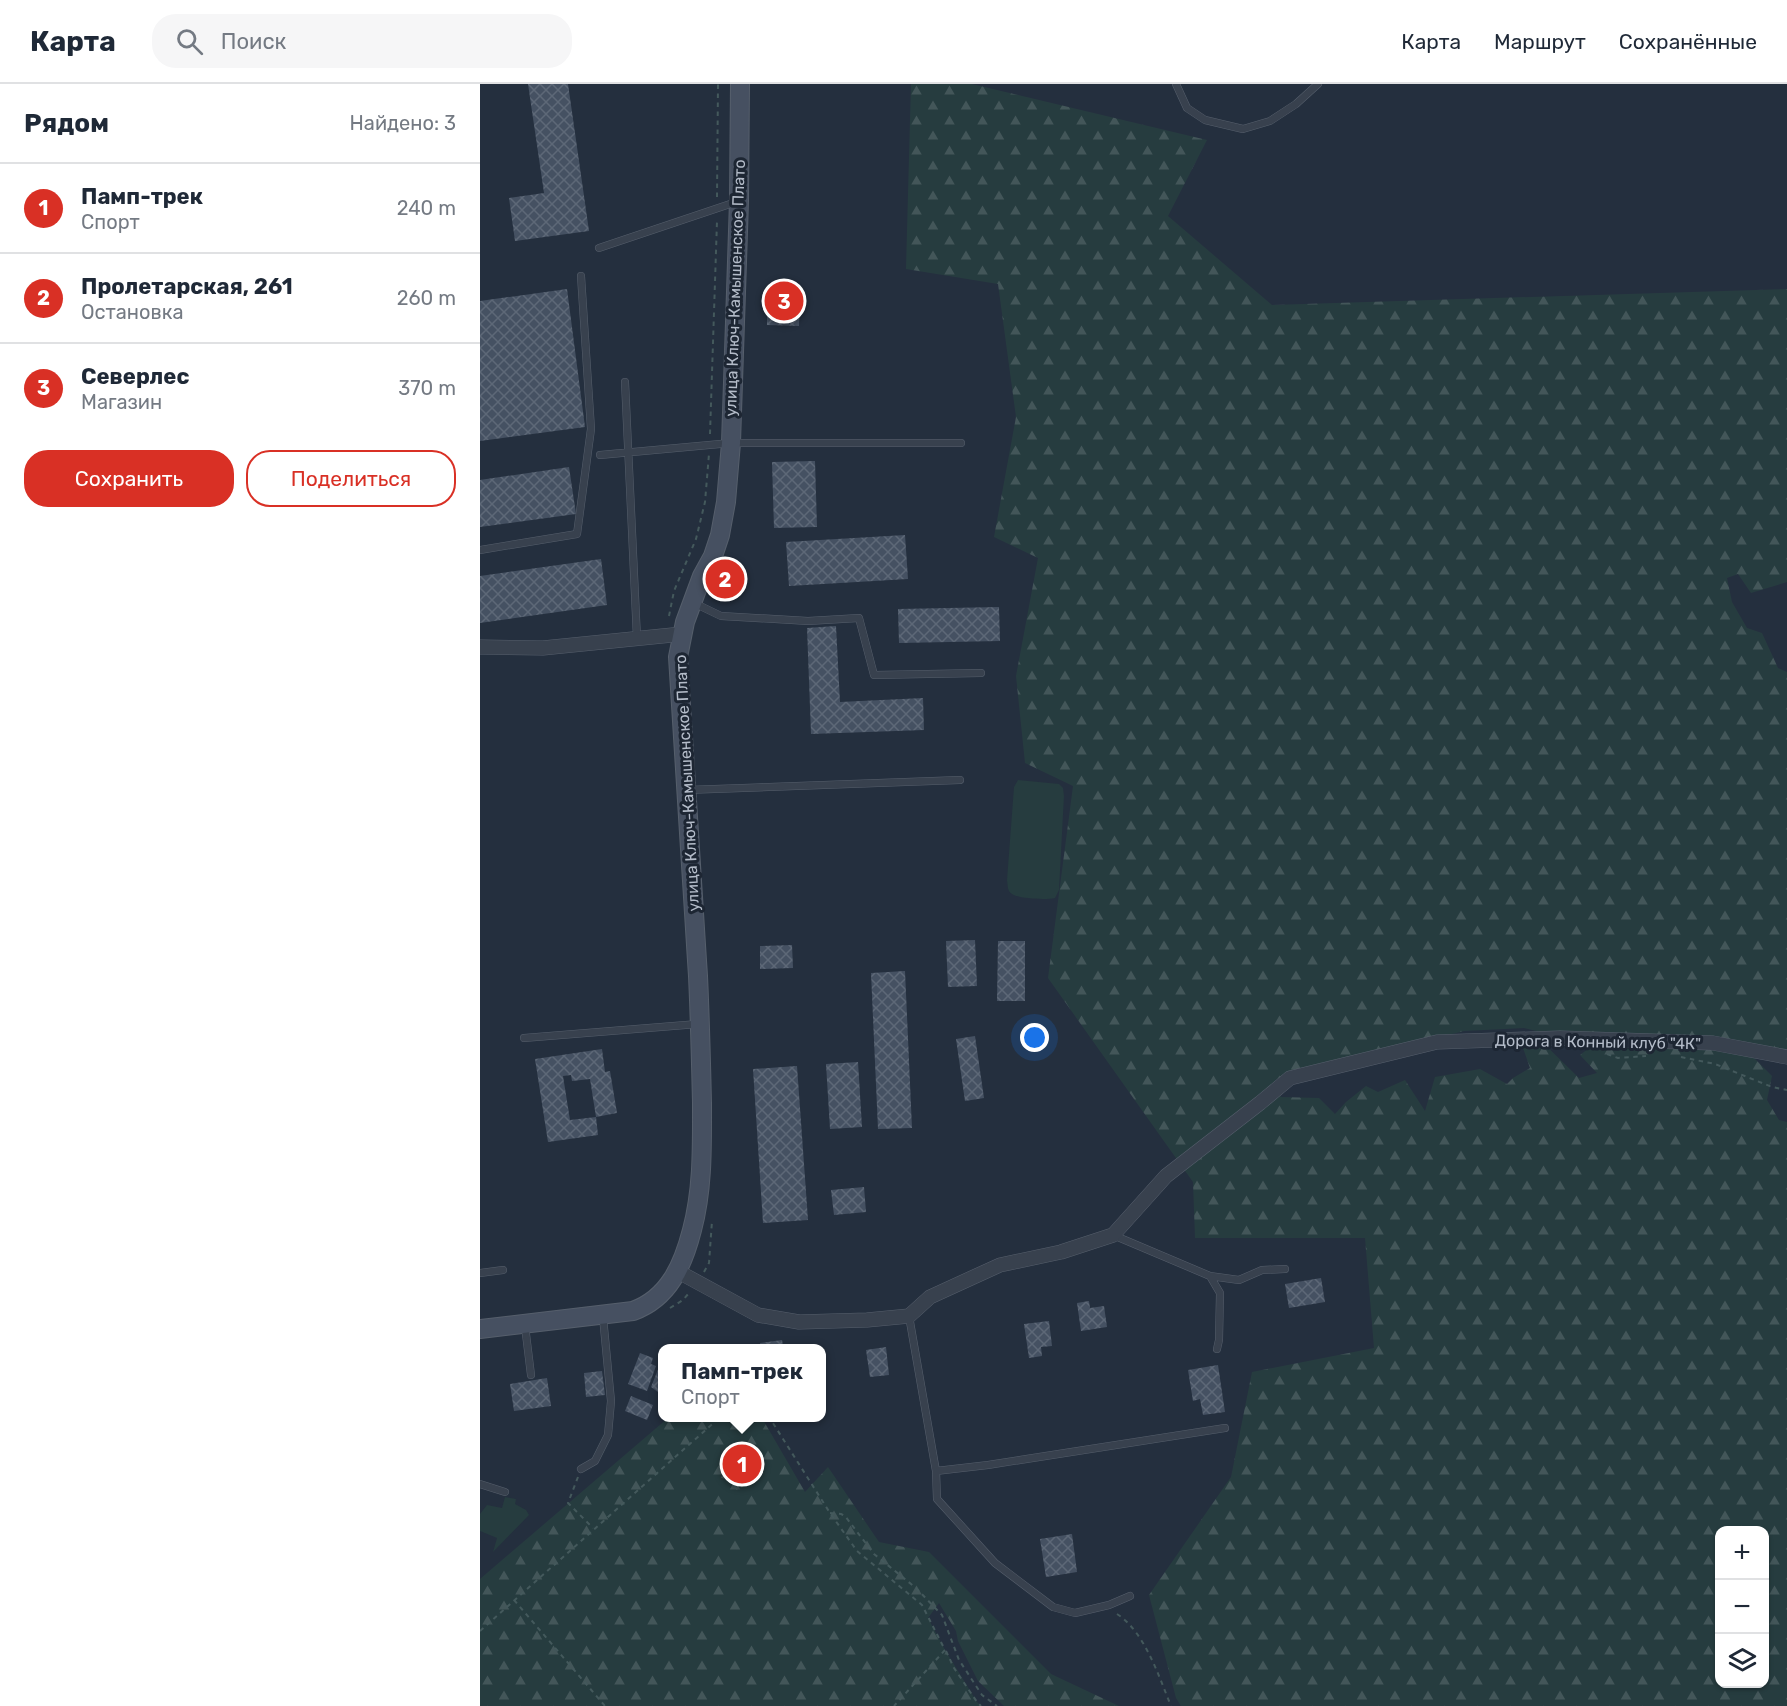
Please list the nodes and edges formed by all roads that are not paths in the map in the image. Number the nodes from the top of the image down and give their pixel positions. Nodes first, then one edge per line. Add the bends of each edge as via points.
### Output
1 (740, 84) edge
2 (1176, 84) edge
3 (1318, 84) edge
4 (739, 201) junction
5 (599, 248) dead end
6 (581, 276) dead end
7 (625, 382) dead end
8 (731, 442) junction
9 (961, 443) dead end
10 (628, 453) junction
11 (600, 455) dead end
12 (480, 550) edge
13 (692, 602) junction
14 (682, 634) junction
15 (637, 638) junction
16 (480, 647) edge
17 (981, 673) dead end
18 (960, 780) dead end
19 (686, 790) junction
20 (700, 1024) junction
21 (524, 1038) dead end
22 (1787, 1057) edge
23 (1113, 1235) junction
24 (1286, 1269) dead end
25 (503, 1270) dead end
26 (677, 1271) junction
27 (480, 1273) edge
28 (1210, 1276) junction
29 (603, 1314) junction
30 (909, 1316) junction
31 (525, 1323) junction
32 (480, 1329) edge
33 (1217, 1349) dead end
34 (531, 1375) dead end
35 (1225, 1428) dead end
36 (581, 1469) road end
37 (936, 1472) junction
38 (480, 1484) edge
39 (505, 1492) dead end
40 (1130, 1596) dead end

1 - 4 main road, улица Ключ-Камышенское Плато
2 - 3 lane via 1187,108 1205,120 1243,129 1270,121
4 - 5 lane
4 - 8 main road, улица Ключ-Камышенское Плато
6 - 12 lane via 591,429 577,534
7 - 10 lane
8 - 9 lane
8 - 10 lane
8 - 13 main road, улица Ключ-Камышенское Плато via 720,535
10 - 11 lane
10 - 15 lane
13 - 14 main road, улица Ключ-Камышенское Плато
13 - 17 lane via 721,616 808,621 860,618 874,675
14 - 15 street
14 - 19 main road, улица Ключ-Камышенское Плато via 678,657
15 - 16 street via 543,648
18 - 19 lane
19 - 20 main road, улица Ключ-Камышенское Плато
20 - 21 lane
20 - 26 main road, улица Ключ-Камышенское Плато via 700,1187 692,1232
22 - 23 street, Дорога в Конный клуб "4К" via 1713,1043 1560,1038 1437,1042 1290,1078 1166,1176
23 - 28 lane
23 - 30 street via 1061,1252 1000,1265 930,1297
24 - 28 lane via 1262,1270 1239,1280
25 - 27 lane
26 - 29 main road, улица Ключ-Камышенское Плато via 657,1298 643,1307
26 - 30 street via 758,1315 799,1322
28 - 33 lane via 1220,1293
29 - 31 main road, улица Ключ-Камышенское Плато
29 - 36 lane via 611,1401 608,1435 595,1461
30 - 37 lane
31 - 32 main road, улица Ключ-Камышенское Плато
31 - 34 lane
35 - 37 lane
37 - 40 lane via 937,1499 995,1563 1053,1607 1075,1613
38 - 39 lane

